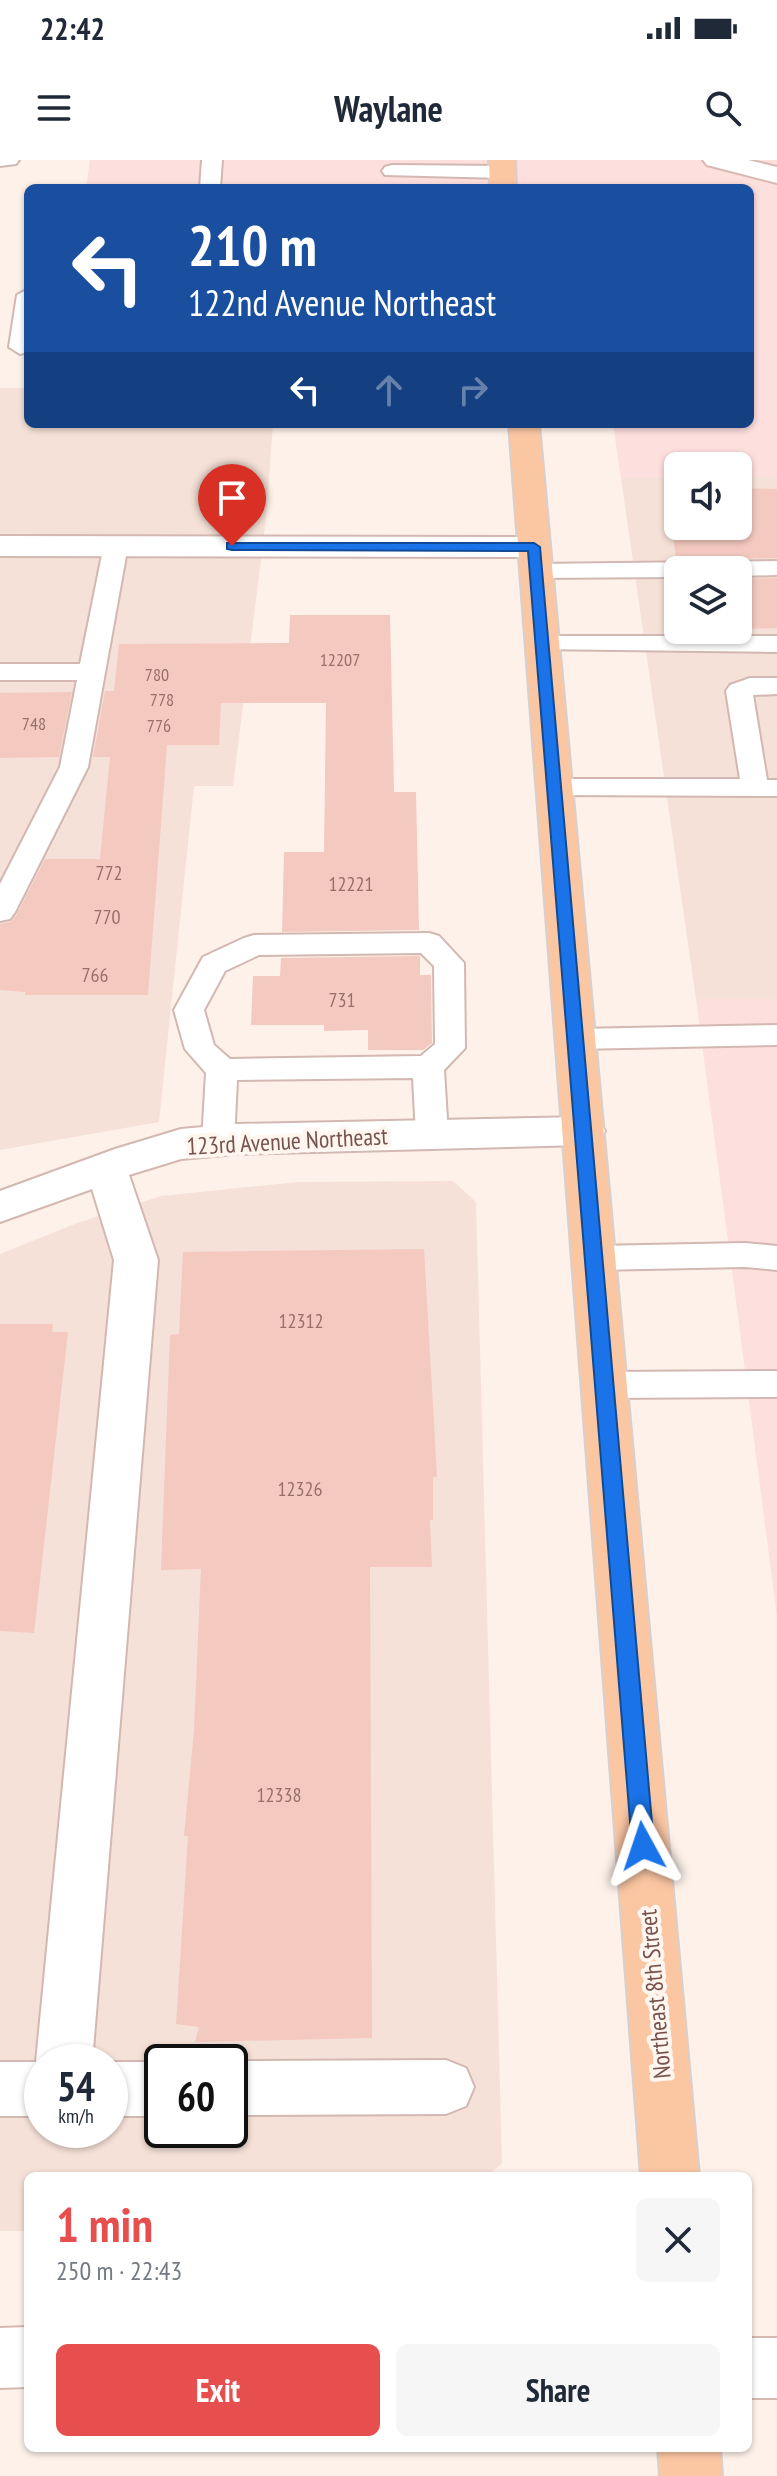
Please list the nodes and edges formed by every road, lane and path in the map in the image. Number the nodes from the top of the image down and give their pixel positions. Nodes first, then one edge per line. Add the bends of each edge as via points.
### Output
1 (0, 160) edge
2 (9, 160) edge
3 (212, 160) edge
4 (716, 160) edge
5 (391, 173) edge
6 (503, 173) edge
7 (777, 175) edge
8 (210, 184) edge
9 (23, 288) edge
10 (16, 347) edge
11 (524, 428) edge
12 (116, 545) junction
13 (0, 546) edge
14 (535, 559) junction
15 (777, 568) edge
16 (542, 644) junction
17 (777, 644) edge
18 (0, 672) edge
19 (92, 672) junction
20 (777, 686) edge
21 (554, 787) junction
22 (766, 788) edge
23 (0, 912) edge
24 (777, 1035) edge
25 (577, 1039) junction
26 (428, 1067) junction
27 (222, 1070) junction
28 (584, 1131) junction
29 (432, 1135) junction
30 (218, 1141) junction
31 (106, 1168) junction
32 (0, 1207) edge
33 (595, 1258) junction
34 (777, 1258) edge
35 (777, 1384) edge
36 (604, 1385) junction
37 (66, 2044) edge
38 (446, 2087) dead end
39 (248, 2088) edge
40 (0, 2089) edge
41 (24, 2089) edge
42 (670, 2172) edge
43 (24, 2357) edge
44 (0, 2358) edge
45 (752, 2368) edge
46 (777, 2368) edge
47 (689, 2452) edge
48 (691, 2476) edge

1 - 2 lane
3 - 8 lane
4 - 7 street
5 - 6 lane
9 - 10 lane
11 - 14 main road, Northeast 8th Street
12 - 13 street
12 - 14 street
12 - 19 lane
14 - 15 lane
14 - 16 main road, Northeast 8th Street
16 - 17 lane
16 - 21 main road, Northeast 8th Street
18 - 19 lane
19 - 23 lane via 74,767
20 - 22 lane via 739,691
21 - 22 lane
21 - 25 main road, Northeast 8th Street
24 - 25 lane
25 - 28 main road, Northeast 8th Street
26 - 27 lane
26 - 27 lane via 450,1048 449,963 429,943 254,945 214,964 189,1010 200,1049
26 - 29 lane
27 - 30 lane
28 - 29 street, 123rd Avenue Northeast
28 - 33 main road, Northeast 8th Street
29 - 30 street, 123rd Avenue Northeast
30 - 31 street, 123rd Avenue Northeast via 181,1144
31 - 32 street, 123rd Avenue Northeast
31 - 37 street via 136,1260
33 - 34 lane
33 - 36 main road, Northeast 8th Street
35 - 36 lane
36 - 42 main road, Northeast 8th Street
38 - 39 street
40 - 41 street
43 - 44 street
45 - 46 street
47 - 48 main road

